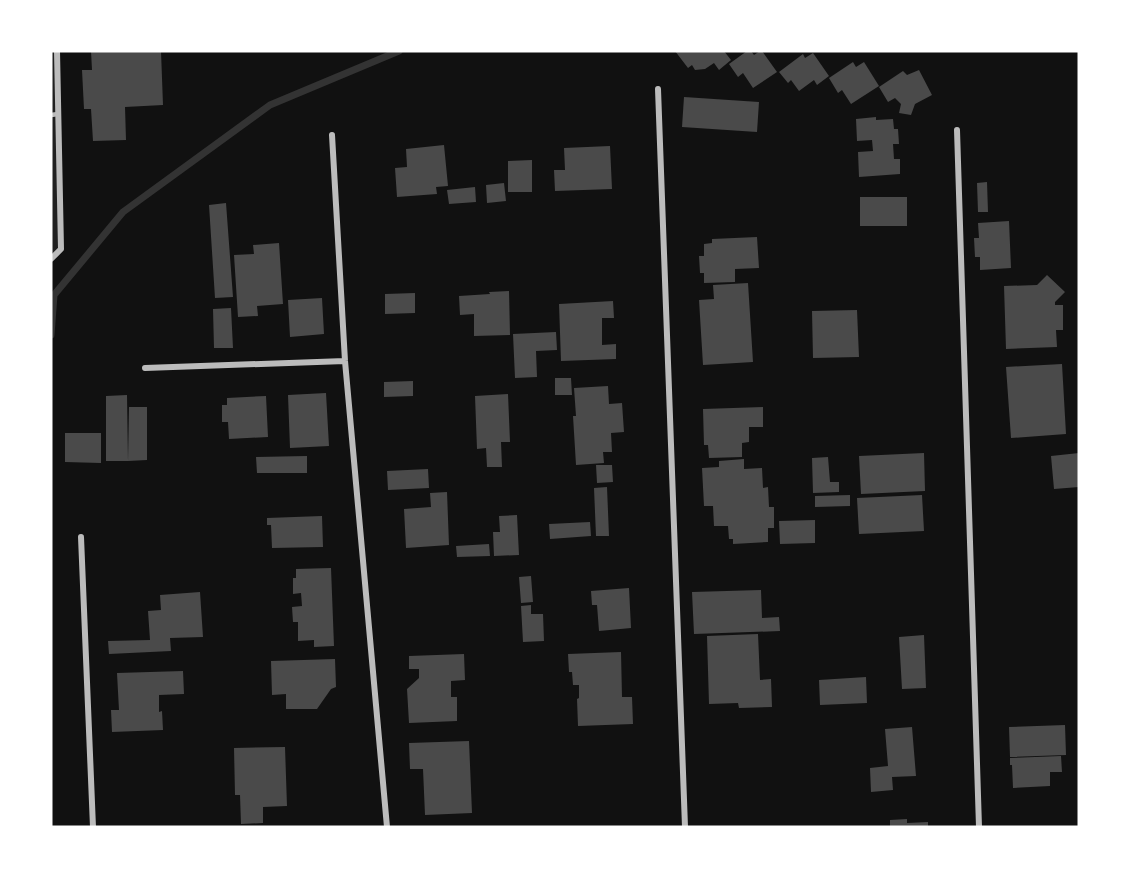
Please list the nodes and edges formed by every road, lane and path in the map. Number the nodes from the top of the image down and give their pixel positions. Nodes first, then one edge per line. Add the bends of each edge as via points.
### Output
1 (57, 51) edge
2 (658, 89) dead end
3 (55, 114) edge
4 (957, 130) dead end
5 (332, 135) dead end
6 (59, 154) junction
7 (51, 158) edge
8 (51, 259) edge
9 (345, 361) junction
10 (145, 368) dead end
11 (81, 537) dead end
12 (93, 827) edge
13 (387, 827) edge
14 (684, 827) edge
15 (979, 827) edge

1 - 3 street
2 - 14 street
3 - 6 street
4 - 15 street
5 - 9 street
6 - 7 lane
6 - 8 street via 61,249
9 - 10 street
9 - 13 street
11 - 12 street

